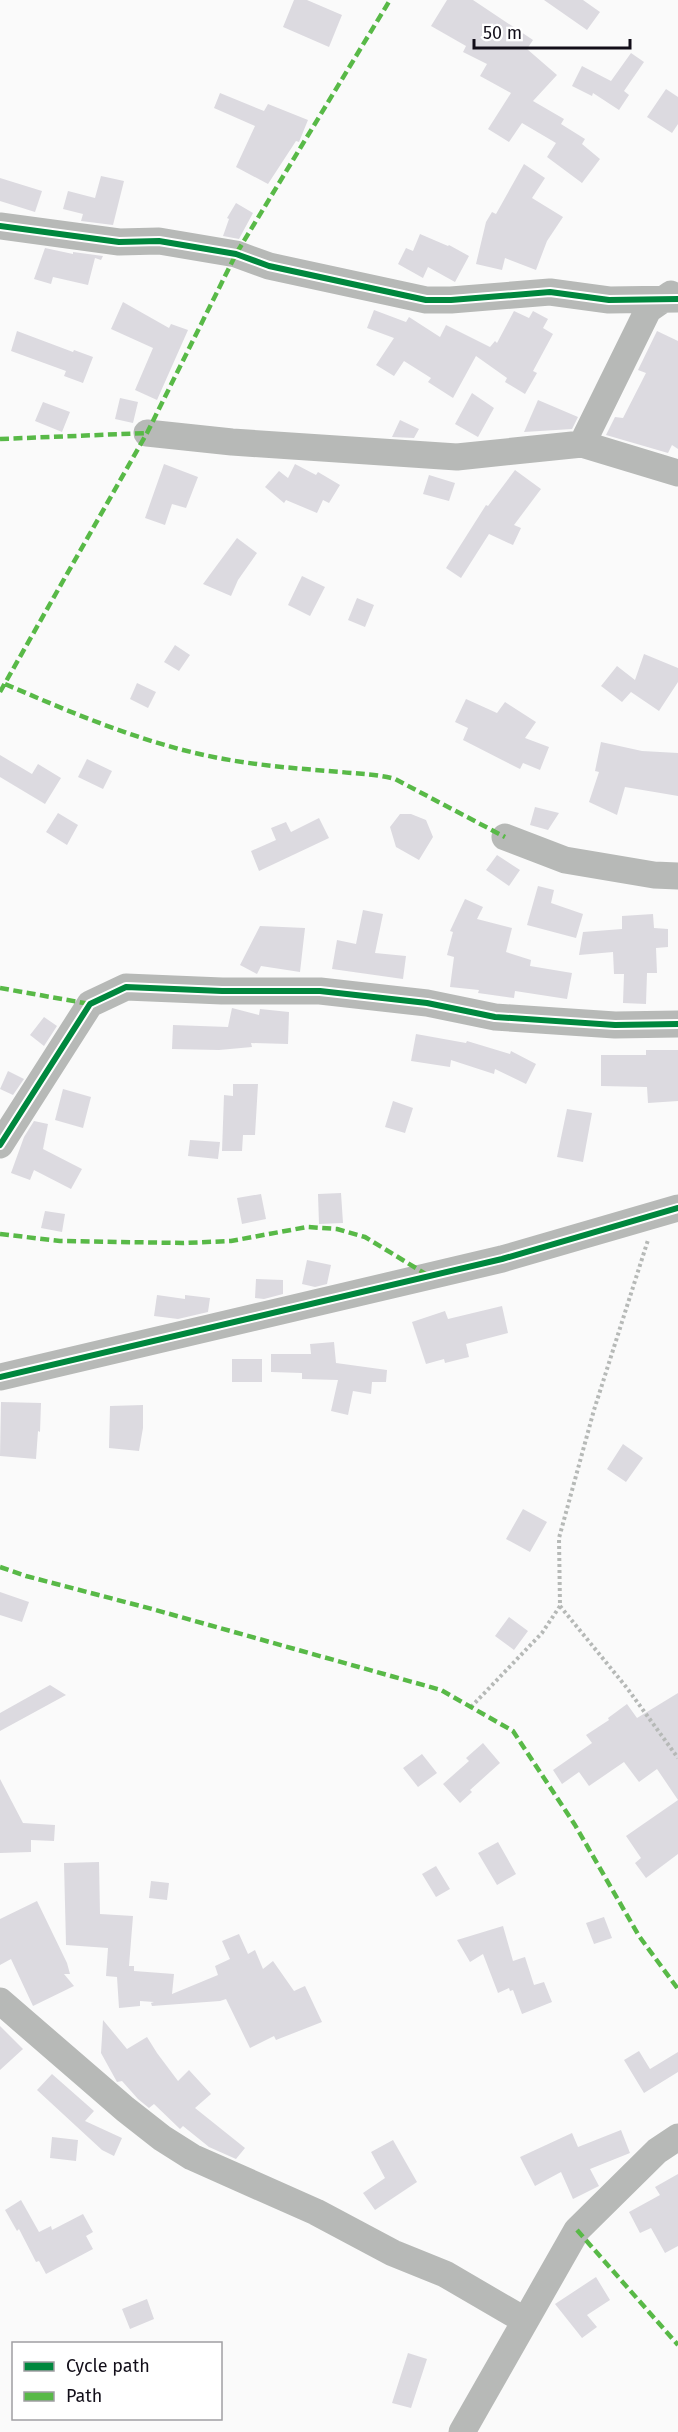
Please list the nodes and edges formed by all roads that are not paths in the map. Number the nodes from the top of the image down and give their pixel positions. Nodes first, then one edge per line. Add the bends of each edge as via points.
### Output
1 (0, 226) edge
2 (674, 294) edge
3 (147, 433) dead end
4 (582, 444) junction
5 (678, 473) edge
6 (505, 837) dead end
7 (678, 876) edge
8 (678, 1024) edge
9 (0, 1145) edge
10 (667, 1211) edge
11 (0, 1377) edge
12 (0, 2001) edge
13 (678, 2137) edge
14 (524, 2320) junction
15 (462, 2432) edge

1 - 2 street via 119,242 159,241 236,254 269,266 426,300 550,292 609,300
2 - 4 street via 648,310
3 - 4 street via 456,457
4 - 5 street
6 - 7 street via 564,860
8 - 9 street via 615,1025 495,1017 427,1003 320,991 126,987 90,1004
10 - 11 street via 502,1259
12 - 14 street via 125,2109 182,2151 316,2212 393,2253 445,2274
13 - 14 street via 657,2151 577,2230
14 - 15 street

